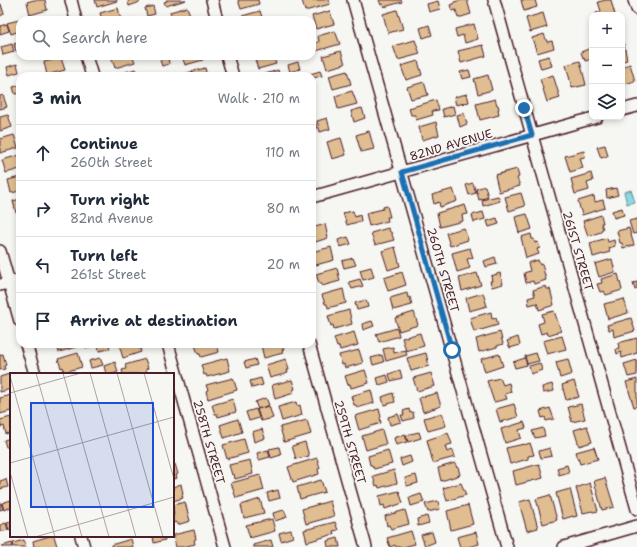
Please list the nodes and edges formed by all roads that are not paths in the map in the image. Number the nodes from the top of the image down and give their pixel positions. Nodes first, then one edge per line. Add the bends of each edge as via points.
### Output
1 (71, 0) edge
2 (212, 0) edge
3 (353, 0) edge
4 (494, 0) edge
5 (634, 0) edge
6 (637, 9) edge
7 (75, 16) edge
8 (216, 16) edge
9 (87, 60) edge
10 (229, 60) edge
11 (91, 72) edge
12 (232, 72) edge
13 (637, 106) edge
14 (625, 109) edge
15 (589, 119) edge
16 (532, 135) junction
17 (402, 172) junction
18 (316, 196) edge
19 (0, 251) edge
20 (10, 283) edge
21 (16, 306) edge
22 (27, 348) edge
23 (169, 348) edge
24 (310, 348) edge
25 (35, 373) edge
26 (637, 509) edge
27 (637, 526) edge
28 (81, 537) edge
29 (84, 547) edge
30 (225, 547) edge
31 (366, 547) edge
32 (507, 547) edge
33 (564, 547) edge

1 - 7 street
2 - 8 street
3 - 17 street, 260TH STREET
4 - 16 street, 261ST STREET
5 - 6 street
9 - 11 street
10 - 12 street
13 - 14 street
15 - 16 street, 82ND AVENUE
16 - 17 street, 82ND AVENUE
16 - 26 street, 261ST STREET
17 - 18 street, 82ND AVENUE
17 - 32 street, 260TH STREET
19 - 20 street
20 - 21 street
22 - 25 street
23 - 30 street, 258TH STREET
24 - 31 street, 259TH STREET
27 - 33 street
28 - 29 street

